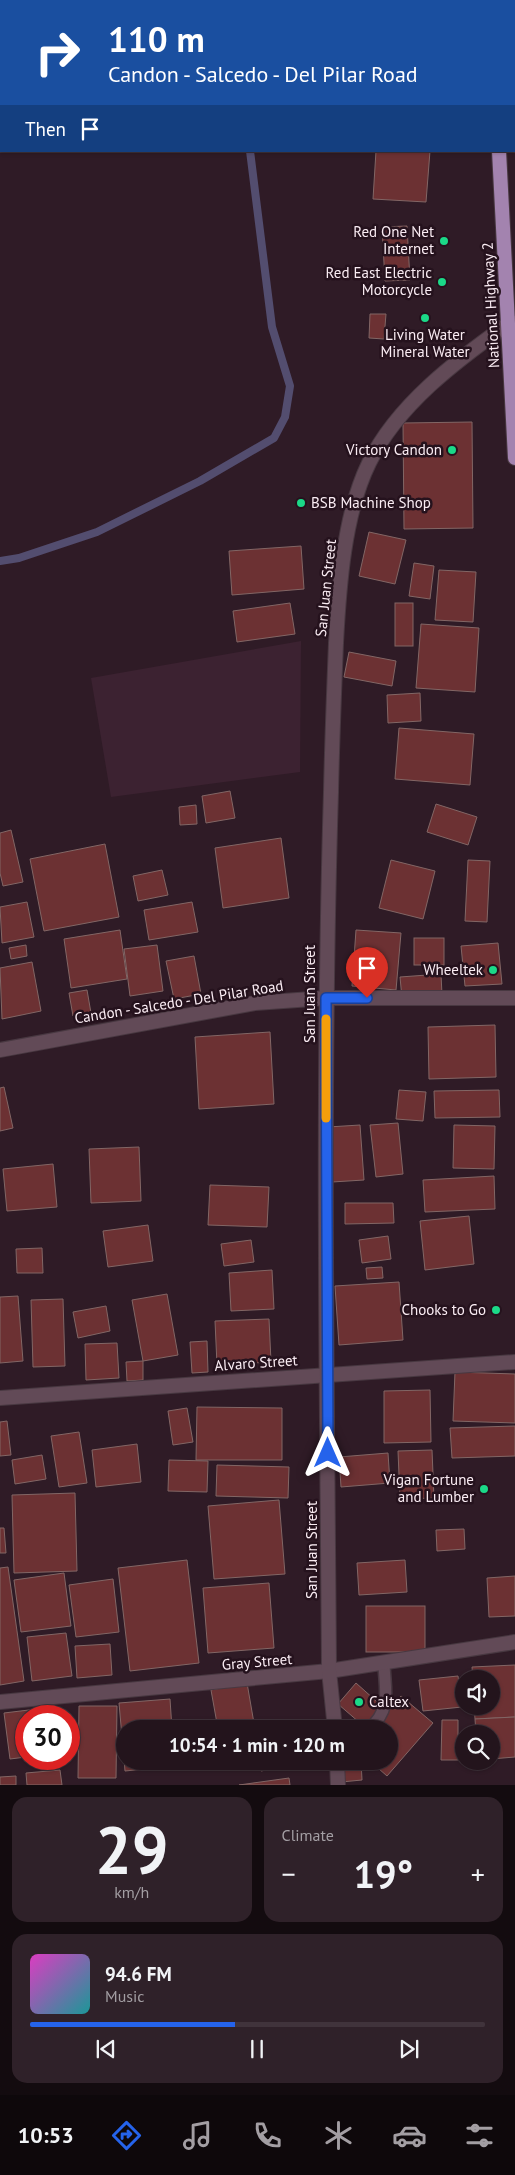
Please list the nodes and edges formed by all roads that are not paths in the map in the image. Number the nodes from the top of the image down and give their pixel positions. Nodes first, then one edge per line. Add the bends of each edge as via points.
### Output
1 (499, 152) edge
2 (512, 323) edge
3 (515, 458) edge
4 (326, 998) junction
5 (515, 998) edge
6 (0, 1050) edge
7 (515, 1362) edge
8 (327, 1374) junction
9 (0, 1398) edge
10 (515, 1642) edge
11 (384, 1664) junction
12 (329, 1671) junction
13 (0, 1702) edge
14 (334, 1720) edge
15 (378, 1720) edge
16 (337, 1770) edge
17 (338, 1785) edge

1 - 2 main road, National Highway 2
2 - 3 main road, National Highway 2
2 - 4 street, San Juan Street via 443,372 385,435 368,465 350,520 339,587
4 - 5 street, Candon - Salcedo - Del Pilar Road
4 - 6 street, Candon - Salcedo - Del Pilar Road via 255,1003
4 - 8 street, San Juan Street
7 - 8 street, Alvaro Street
8 - 9 street, Alvaro Street
8 - 12 street, San Juan Street
10 - 11 street, Gray Street
11 - 12 street, Gray Street
11 - 15 lane via 386,1708
12 - 13 street, Gray Street
12 - 14 street, San Juan Street
16 - 17 street

